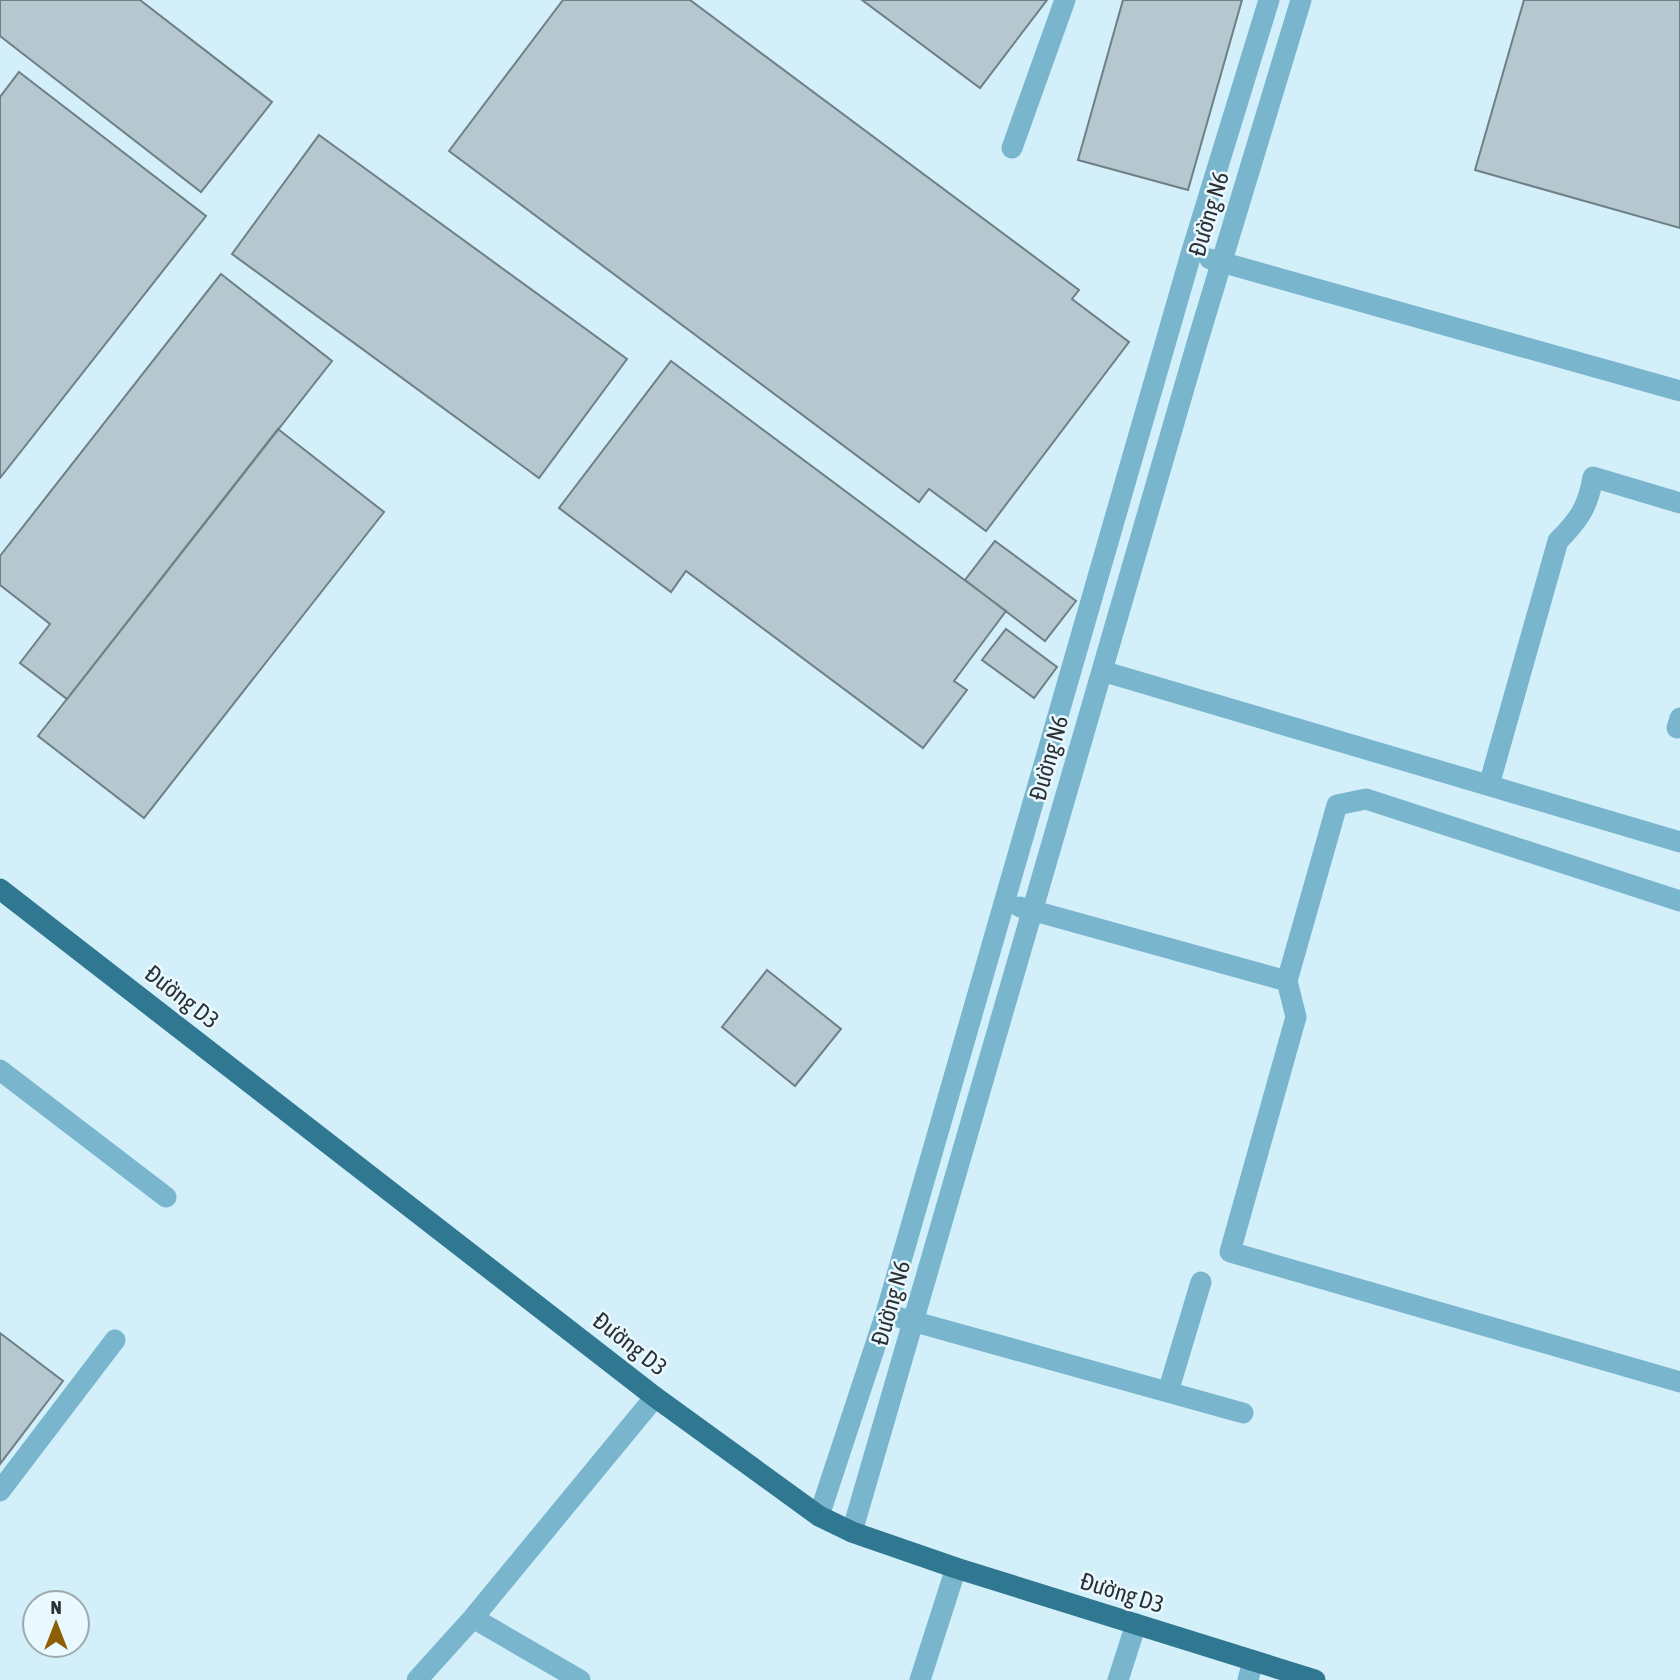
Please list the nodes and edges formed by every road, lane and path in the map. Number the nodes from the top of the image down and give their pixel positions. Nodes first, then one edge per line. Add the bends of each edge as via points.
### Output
1 (1065, 0) edge
2 (1269, 0) edge
3 (1301, 0) edge
4 (1012, 148) dead end
5 (1191, 254) junction
6 (1222, 263) junction
7 (1680, 391) edge
8 (1680, 503) edge
9 (1101, 671) junction
10 (1489, 785) junction
11 (1680, 842) edge
12 (0, 889) edge
13 (1680, 901) edge
14 (1004, 902) junction
15 (1032, 911) junction
16 (1287, 981) junction
17 (0, 1070) edge
18 (166, 1197) dead end
19 (1201, 1282) dead end
20 (886, 1313) junction
21 (913, 1322) junction
22 (115, 1340) dead end
23 (1680, 1382) edge
24 (1168, 1392) junction
25 (655, 1397) junction
26 (1243, 1413) dead end
27 (0, 1491) edge
28 (819, 1516) junction
29 (852, 1532) junction
30 (956, 1568) junction
31 (473, 1618) junction
32 (1136, 1625) junction
33 (1251, 1671) edge
34 (417, 1680) edge
35 (580, 1680) edge
36 (920, 1680) edge
37 (1118, 1680) edge
38 (1315, 1680) edge

1 - 4 street
2 - 5 street, Đường N6
3 - 6 street, Đường N6
5 - 6 street
5 - 14 street, Đường N6
6 - 7 street
6 - 9 street, Đường N6
8 - 10 street via 1593,478 1584,510 1558,541
9 - 10 street
9 - 15 street, Đường N6
10 - 11 street
12 - 25 main road, Đường D3
13 - 16 street via 1366,799 1337,805
14 - 15 street
14 - 20 street, Đường N6
15 - 16 street
15 - 21 street, Đường N6
16 - 23 street via 1296,1017 1230,1252
17 - 18 street
19 - 24 street
20 - 21 street
20 - 28 street, Đường N6
21 - 24 street
21 - 29 street, Đường N6
22 - 27 street
24 - 26 street
25 - 28 main road, Đường D3
25 - 31 street
28 - 29 main road, Đường D3
29 - 30 main road, Đường D3
30 - 32 main road, Đường D3
30 - 36 street
31 - 34 street
31 - 35 street
32 - 33 main road, Đường D3
32 - 37 street
33 - 38 main road, Đường D3

